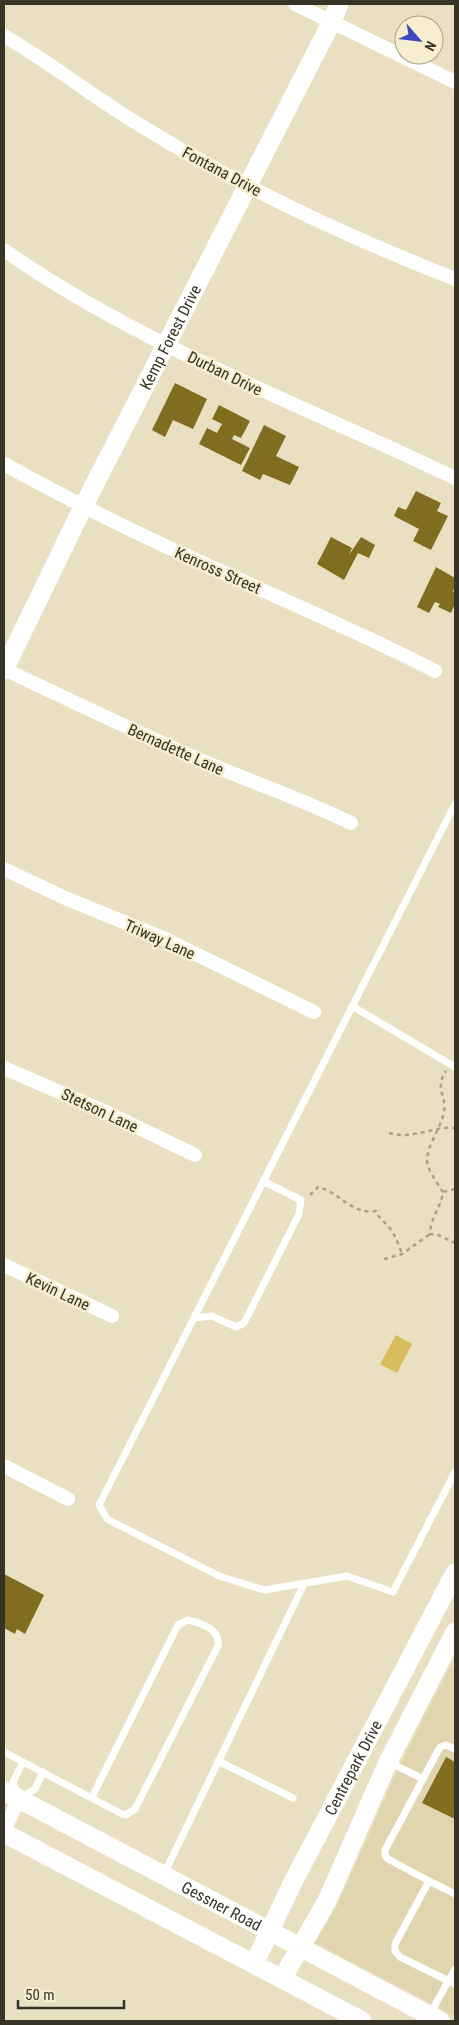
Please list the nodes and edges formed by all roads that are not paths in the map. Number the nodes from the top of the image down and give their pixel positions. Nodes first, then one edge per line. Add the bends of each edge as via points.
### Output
1 (295, 4) edge
2 (338, 4) edge
3 (331, 23) junction
4 (4, 36) edge
5 (455, 82) edge
6 (248, 185) junction
7 (4, 250) edge
8 (455, 279) edge
9 (167, 345) junction
10 (4, 464) edge
11 (455, 478) edge
12 (84, 507) junction
13 (4, 669) edge
14 (434, 671) dead end
15 (455, 804) edge
16 (351, 823) dead end
17 (4, 869) edge
18 (352, 1006) junction
19 (314, 1012) dead end
20 (453, 1066) edge
21 (4, 1068) edge
22 (195, 1155) dead end
23 (263, 1181) junction
24 (4, 1266) edge
25 (112, 1316) dead end
26 (194, 1318) junction
27 (4, 1466) edge
28 (455, 1472) edge
29 (68, 1499) dead end
30 (454, 1580) edge
31 (304, 1584) junction
32 (455, 1632) edge
33 (455, 1749) edge
34 (364, 1751) junction
35 (4, 1752) edge
36 (218, 1761) junction
37 (23, 1762) junction
38 (388, 1762) junction
39 (43, 1772) junction
40 (423, 1779) junction
41 (12, 1795) edge
42 (92, 1797) junction
43 (293, 1798) dead end
44 (4, 1831) edge
45 (163, 1874) junction
46 (428, 1880) junction
47 (455, 1894) edge
48 (271, 1931) junction
49 (299, 1948) junction
50 (254, 1964) junction
51 (455, 1968) edge
52 (282, 1979) junction
53 (452, 1983) edge
54 (432, 2019) edge
55 (362, 2021) edge

1 - 3 street
2 - 3 street, Kemp Forest Drive
3 - 5 street
3 - 6 street, Kemp Forest Drive
4 - 6 street, Fontana Drive via 138,124
6 - 8 street, Fontana Drive via 358,238
6 - 9 street, Kemp Forest Drive
7 - 9 street, Durban Drive via 52,284
9 - 11 street, Durban Drive
9 - 12 street, Kemp Forest Drive
10 - 12 street, Kenross Street
12 - 13 street, Kemp Forest Drive
12 - 14 street, Kenross Street via 336,622
13 - 16 street, Bernadette Lane via 152,739
15 - 18 lane
17 - 19 street, Triway Lane via 163,938
18 - 20 lane
18 - 23 lane
21 - 22 street, Stetson Lane
23 - 26 lane
23 - 26 lane via 301,1200 299,1214 244,1323 236,1327 212,1316
24 - 25 street, Kevin Lane
26 - 31 lane via 99,1505 107,1519 220,1576 264,1590
27 - 29 street
28 - 31 lane via 393,1592 347,1576
30 - 34 street, Centrepark Drive
31 - 36 lane
32 - 38 street, Centrepark Drive
33 - 40 lane via 446,1745 440,1747
34 - 38 street
34 - 48 street, Centrepark Drive via 293,1882
35 - 37 lane
36 - 43 lane
36 - 45 lane
37 - 39 lane
37 - 41 lane via 12,1782
38 - 40 lane
38 - 49 street, Centrepark Drive via 327,1901
39 - 41 lane via 35,1788
39 - 42 lane
40 - 46 lane via 385,1850 385,1856
41 - 44 street
41 - 45 street, Gessner Road
42 - 42 lane via 122,1814 135,1809 218,1646 216,1633 210,1628 188,1620 178,1625
44 - 50 street
45 - 48 street, Gessner Road
46 - 47 lane
46 - 53 lane via 395,1944 395,1951
48 - 49 street, Gessner Road
48 - 50 street, Centrepark Drive
49 - 52 street, Centrepark Drive
49 - 54 street, Gessner Road
50 - 52 street
51 - 53 lane
52 - 55 street
53 - 54 lane

